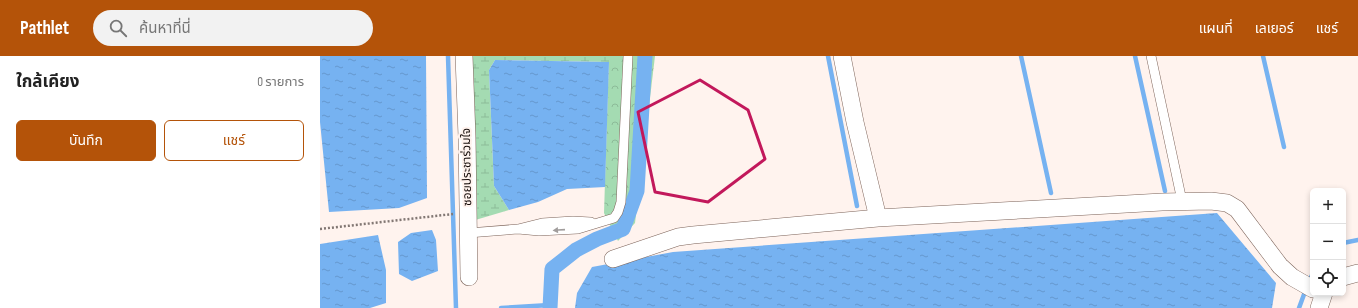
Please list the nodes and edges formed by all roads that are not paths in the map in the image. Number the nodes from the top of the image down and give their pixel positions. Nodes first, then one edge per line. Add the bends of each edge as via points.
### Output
1 (464, 56) edge
2 (628, 56) edge
3 (842, 56) edge
4 (1151, 56) edge
5 (1182, 201) junction
6 (878, 218) junction
7 (468, 233) junction
8 (613, 259) dead end
9 (1358, 273) edge
10 (1346, 276) edge
11 (469, 277) dead end
12 (1310, 286) edge
13 (1323, 296) edge
14 (1320, 308) edge

1 - 7 street, ซอยประชาร่วมใจ
2 - 7 lane via 620,202 614,218 578,228
3 - 6 street
4 - 5 lane
5 - 6 street
5 - 12 street via 1227,203 1237,209 1280,266 1292,277
6 - 8 street via 678,237
7 - 11 street, ซอยประชาร่วมใจ
9 - 10 street
13 - 14 street

